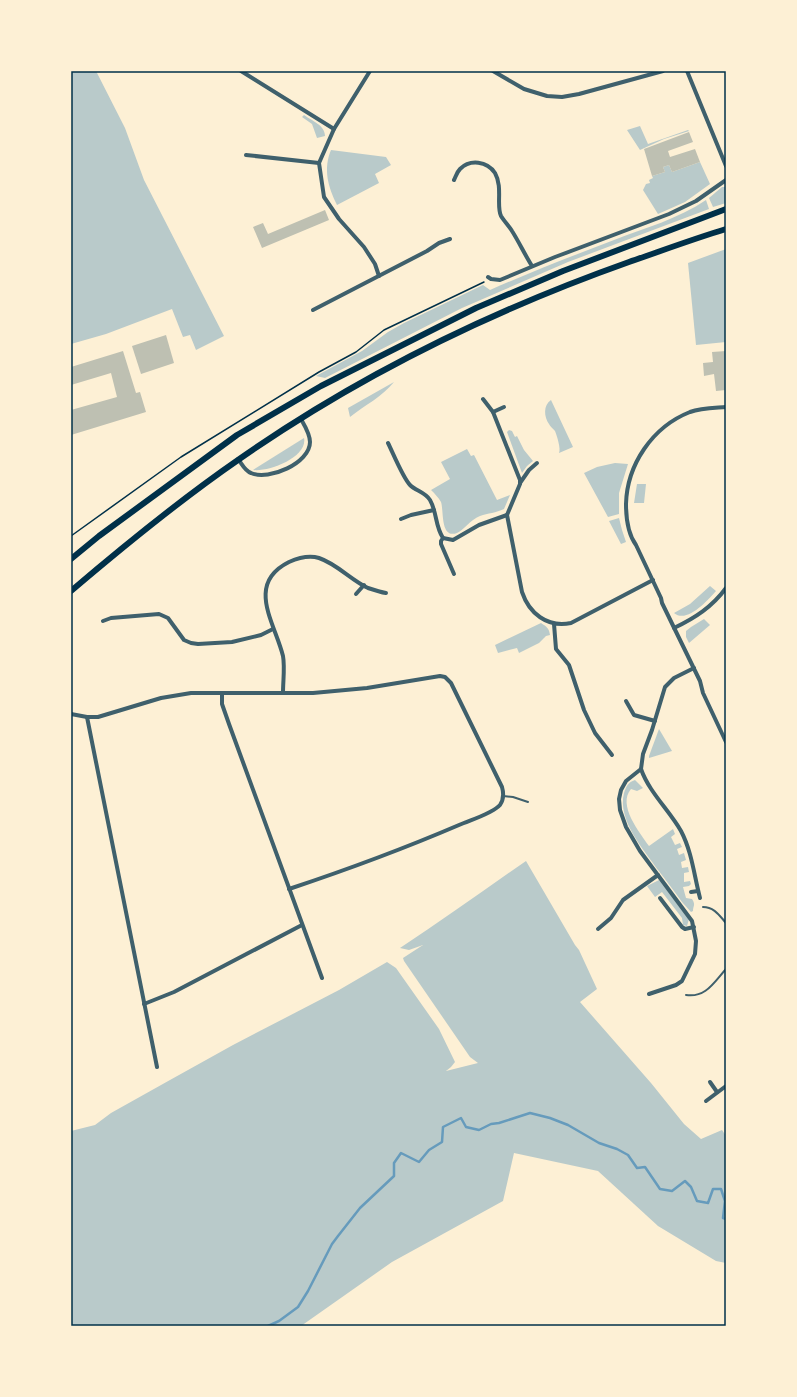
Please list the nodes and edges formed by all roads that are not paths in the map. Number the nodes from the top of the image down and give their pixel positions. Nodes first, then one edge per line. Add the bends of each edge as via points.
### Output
1 (241, 71) edge
2 (370, 71) edge
3 (493, 71) edge
4 (663, 71) edge
5 (687, 71) edge
6 (334, 129) junction
7 (246, 155) dead end
8 (319, 163) junction
9 (726, 166) edge
10 (454, 180) dead end
11 (726, 180) edge
12 (726, 209) edge
13 (726, 230) edge
14 (450, 239) dead end
15 (532, 266) junction
16 (379, 276) junction
17 (489, 278) road end
18 (313, 310) dead end
19 (483, 399) dead end
20 (504, 407) dead end
21 (726, 407) edge
22 (493, 412) junction
23 (301, 419) junction
24 (388, 443) dead end
25 (238, 459) junction
26 (537, 463) dead end
27 (520, 484) junction
28 (434, 510) junction
29 (508, 515) junction
30 (401, 519) dead end
31 (443, 538) junction
32 (71, 559) edge
33 (454, 574) dead end
34 (653, 580) junction
35 (364, 585) junction
36 (726, 588) edge
37 (71, 591) edge
38 (386, 593) dead end
39 (356, 594) dead end
40 (103, 621) dead end
41 (554, 624) junction
42 (273, 628) junction
43 (674, 628) junction
44 (694, 668) junction
45 (283, 692) junction
46 (222, 693) junction
47 (626, 701) dead end
48 (71, 714) edge
49 (87, 717) junction
50 (655, 721) junction
51 (726, 741) edge
52 (612, 755) dead end
53 (641, 769) junction
54 (503, 796) junction
55 (528, 802) dead end
56 (658, 874) junction
57 (289, 889) junction
58 (698, 891) junction
59 (691, 892) dead end
60 (660, 898) dead end
61 (700, 898) dead end
62 (703, 907) dead end
63 (726, 923) edge
64 (302, 924) junction
65 (694, 927) junction
66 (598, 929) dead end
67 (726, 969) edge
68 (322, 978) dead end
69 (649, 994) dead end
70 (686, 994) dead end
71 (144, 1004) junction
72 (157, 1067) dead end
73 (710, 1082) dead end
74 (726, 1086) edge
75 (717, 1092) junction
76 (706, 1100) dead end

1 - 6 street
2 - 6 street
3 - 4 street via 524,89 547,96 562,97
5 - 9 street
6 - 8 street
7 - 8 street
8 - 16 street via 324,197 339,219 364,247
10 - 15 street via 459,170 472,163 482,163 495,173 499,184 500,214
11 - 15 street via 696,202 674,212
12 - 32 highway via 564,271 476,308 321,386 237,435
13 - 23 highway via 567,285 476,325 396,364
14 - 16 street
15 - 17 street via 500,280
16 - 18 street
19 - 22 street
20 - 22 street
21 - 34 street via 700,409 673,421 653,437 640,454 632,471 627,490 628,525 632,540
22 - 27 street via 517,470
23 - 25 highway
23 - 25 street via 310,436 310,443 309,450 297,462 279,472 261,475 250,473
24 - 28 street via 408,483 428,497
25 - 37 highway via 147,528
26 - 27 street
27 - 29 street
28 - 30 street
28 - 31 street via 438,529
29 - 31 street via 479,525 453,540
29 - 41 street via 525,601 536,615
31 - 33 street via 441,544
34 - 41 street via 574,622
34 - 43 street
35 - 38 street
35 - 39 street
35 - 42 street via 319,558 307,557 287,563 271,577 266,588 266,604
36 - 43 street via 713,604 688,622
40 - 42 street via 158,614 168,618 184,640 198,644 232,642 261,635
41 - 52 street via 556,649 569,665 584,710 595,733
42 - 45 street via 283,659
43 - 44 street
44 - 50 street via 674,678 665,687
44 - 51 street
45 - 46 street
45 - 54 street via 313,693 445,677 451,682 502,788
46 - 49 street via 181,694 110,714
46 - 57 street via 222,704
47 - 50 street via 634,715
48 - 49 street
49 - 71 street
50 - 53 street via 643,754
53 - 56 street via 626,781 619,805 626,828
53 - 58 street via 648,784 681,832 691,856
54 - 55 lane
54 - 57 street via 499,805 492,810 463,823 409,846
56 - 65 street
56 - 66 street via 623,900 611,918
57 - 64 street
58 - 59 street
58 - 61 street
60 - 65 street via 682,927
62 - 63 lane via 714,910
64 - 68 street
64 - 71 street via 174,992
65 - 69 street via 695,954 682,981
67 - 70 lane via 704,992 697,995
71 - 72 street
73 - 75 street
74 - 75 street
75 - 76 street

